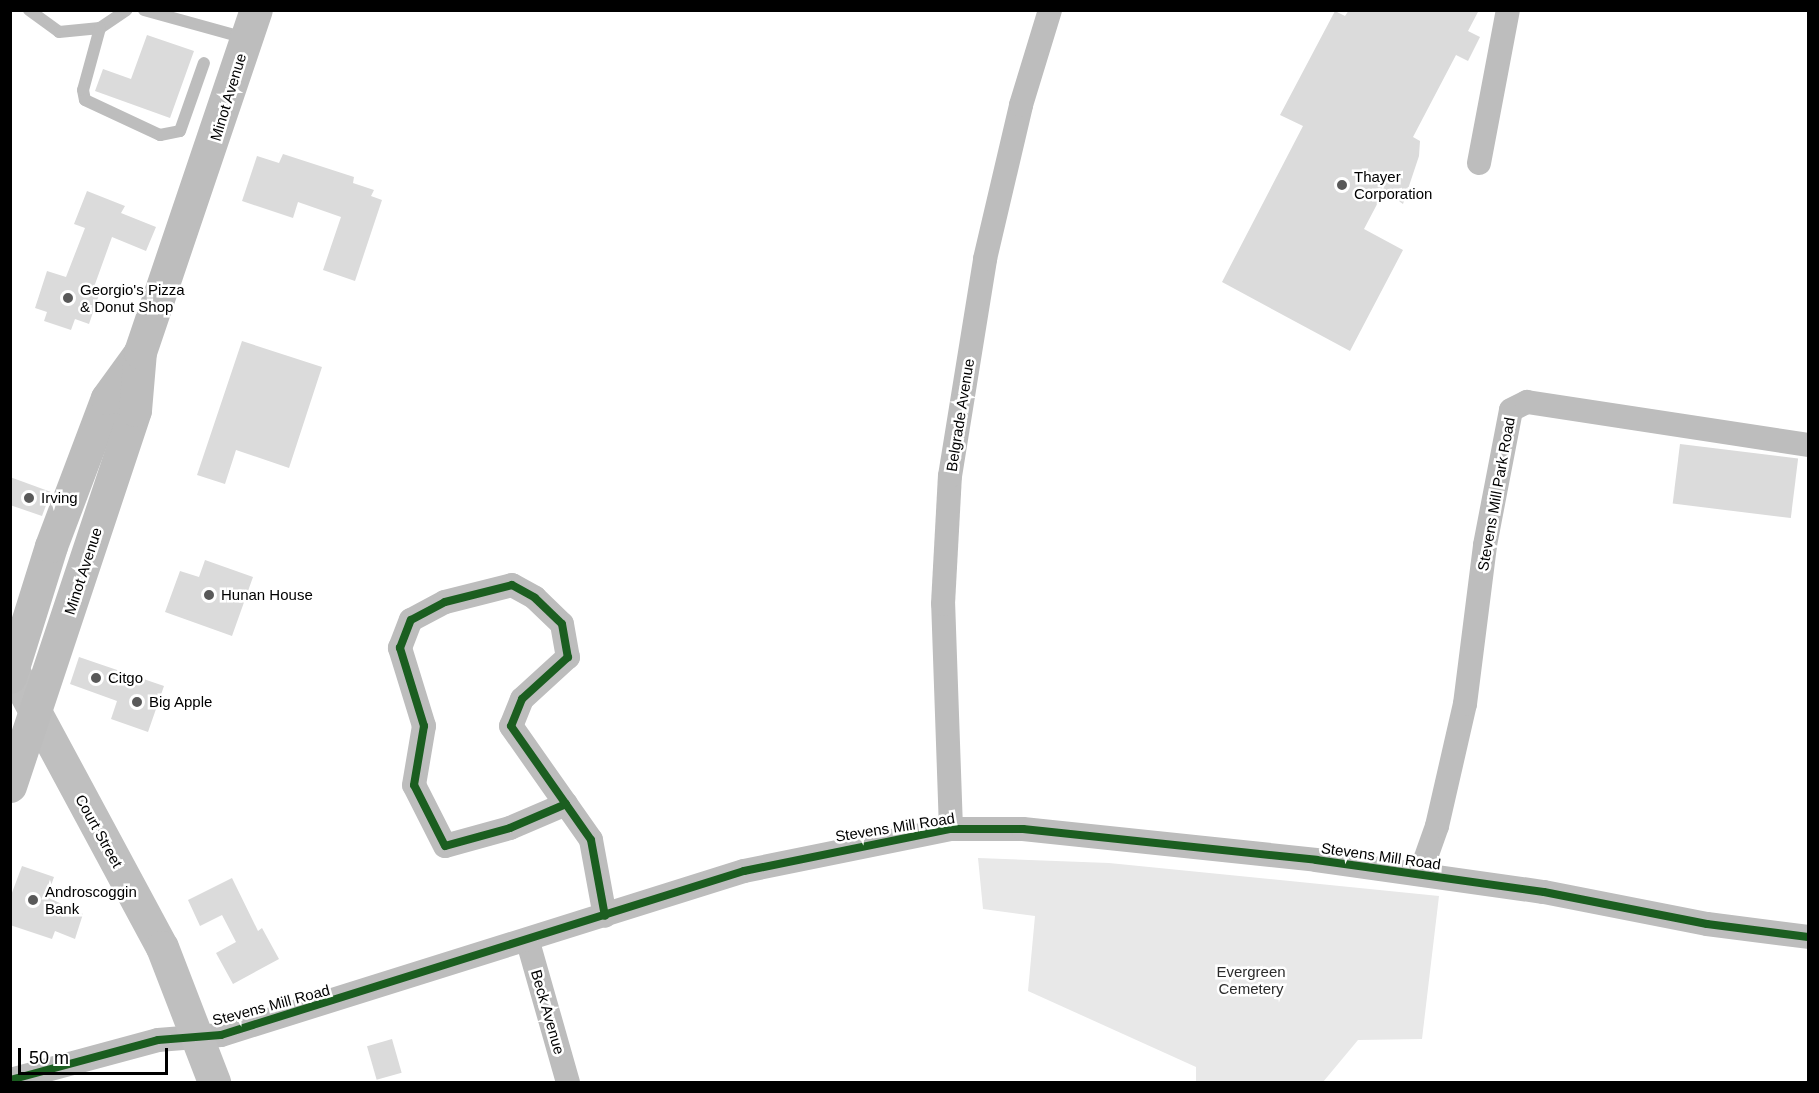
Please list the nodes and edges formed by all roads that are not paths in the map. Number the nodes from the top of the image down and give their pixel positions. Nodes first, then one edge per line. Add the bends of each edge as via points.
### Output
1 (29, 10) edge
2 (127, 10) edge
3 (144, 10) edge
4 (1050, 10) edge
5 (1508, 10) edge
6 (251, 24) edge
7 (100, 28) junction
8 (204, 63) dead end
9 (1479, 163) dead end
10 (140, 352) junction
11 (1809, 445) edge
12 (11, 670) edge
13 (34, 713) junction
14 (10, 786) edge
15 (566, 804) junction
16 (951, 829) junction
17 (1420, 874) junction
18 (605, 916) junction
19 (1809, 938) edge
20 (528, 942) junction
21 (198, 1037) junction
22 (38, 1078) edge
23 (10, 1080) edge
24 (214, 1083) edge
25 (568, 1083) edge

1 - 7 lane via 59,32
2 - 7 lane
3 - 6 lane
4 - 16 street, Belgrade Avenue via 1016,127 985,260 950,476 943,604
5 - 9 street
6 - 10 main road, Minot Avenue via 230,98
7 - 8 lane via 83,90 85,100 160,135 180,131
10 - 12 main road, Minot Avenue via 107,398 51,546
10 - 13 main road, Minot Avenue via 135,410
11 - 17 street, Stevens Mill Park Road via 1527,402 1511,410 1485,545 1465,704 1437,826
12 - 13 main road, Court Street
13 - 14 main road, Minot Avenue
13 - 21 main road, Court Street via 162,947
15 - 15 street via 511,726 522,699 568,657 562,624 535,598 512,585 444,602 411,620 400,648 424,726 414,785 445,846 510,828
15 - 18 street via 591,840
16 - 17 street, Stevens Mill Road via 1023,829
16 - 18 street, Stevens Mill Road via 796,857
17 - 19 street, Stevens Mill Road
18 - 20 street, Stevens Mill Road
20 - 21 street, Stevens Mill Road via 243,1029
20 - 25 street, Beck Avenue
21 - 22 street, Stevens Mill Road via 158,1041
21 - 24 main road, Court Street
22 - 23 street, Stevens Mill Road

